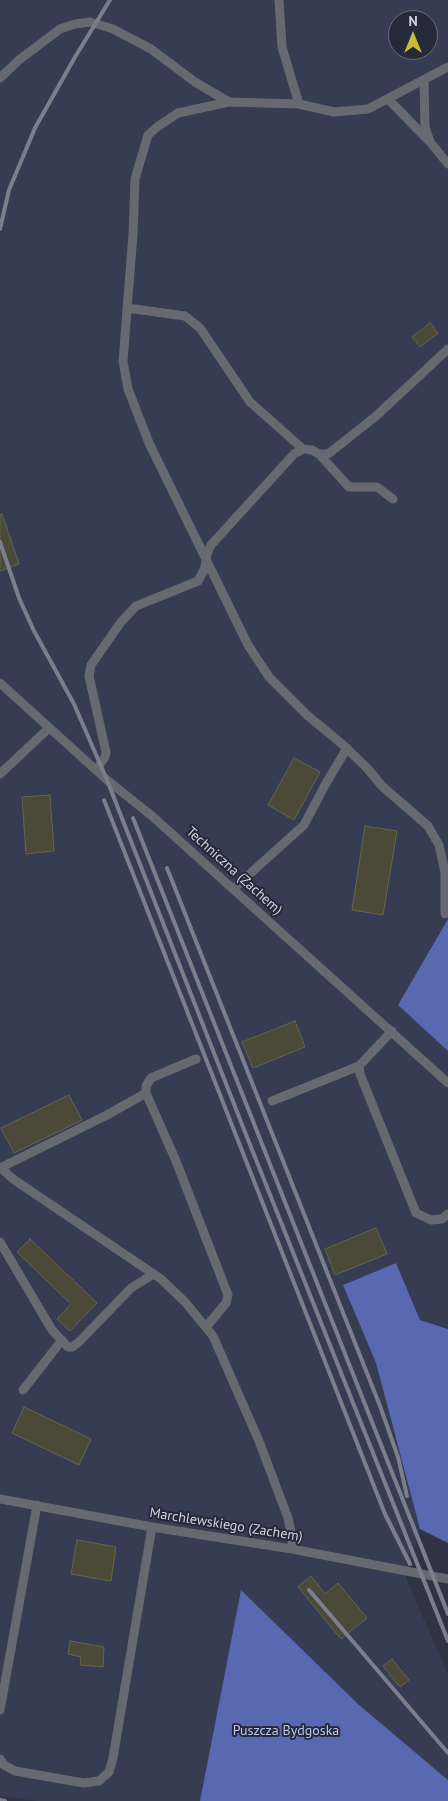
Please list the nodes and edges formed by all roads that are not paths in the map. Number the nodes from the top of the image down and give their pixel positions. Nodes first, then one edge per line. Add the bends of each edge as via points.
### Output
1 (279, 0) edge
2 (448, 67) edge
3 (0, 78) edge
4 (424, 80) junction
5 (388, 99) junction
6 (229, 102) junction
7 (299, 104) junction
8 (430, 142) junction
9 (448, 164) edge
10 (127, 308) junction
11 (448, 349) edge
12 (303, 449) junction
13 (319, 454) junction
14 (393, 499) dead end
15 (206, 559) junction
16 (2, 688) edge
17 (49, 728) junction
18 (347, 748) junction
19 (96, 770) junction
20 (0, 774) edge
21 (233, 889) junction
22 (445, 914) dead end
23 (392, 1032) junction
24 (196, 1059) dead end
25 (359, 1066) junction
26 (448, 1083) edge
27 (146, 1093) junction
28 (272, 1101) dead end
29 (0, 1168) edge
30 (448, 1214) edge
31 (0, 1242) edge
32 (152, 1275) junction
33 (206, 1328) junction
34 (62, 1340) junction
35 (23, 1390) dead end
36 (0, 1498) edge
37 (37, 1506) junction
38 (152, 1527) junction
39 (292, 1549) junction
40 (448, 1579) edge
41 (0, 1710) edge
42 (0, 1758) edge

1 - 7 lane via 282,47
2 - 4 lane
3 - 6 lane via 60,30 90,22 113,29 151,49 195,82
4 - 5 lane
4 - 8 lane via 425,127
5 - 7 lane via 368,109 334,112
5 - 8 lane
6 - 7 lane
6 - 10 lane via 178,113 148,135 135,179
8 - 9 lane
10 - 12 lane via 185,316 200,328 250,402
10 - 15 lane via 123,361 128,389 149,444
11 - 13 lane via 375,417 328,454
12 - 13 lane
12 - 15 lane via 294,454 211,545
13 - 14 lane via 348,487 377,487
15 - 18 lane via 248,645 269,676 307,715
15 - 19 lane via 198,581 136,606 91,665 89,676 106,752
16 - 17 lane, Techniczna (Zachem)
17 - 19 lane, Techniczna (Zachem)
17 - 20 lane
18 - 21 lane via 304,825
18 - 22 lane via 382,786 428,826 439,845 445,872
19 - 21 lane, Techniczna (Zachem)
21 - 23 lane, Techniczna (Zachem)
23 - 25 lane
23 - 26 lane, Techniczna (Zachem)
24 - 27 lane via 151,1078
25 - 28 lane
25 - 30 lane via 416,1213 431,1220 442,1219
27 - 29 lane
27 - 33 lane via 228,1295 226,1303
29 - 32 lane
31 - 34 lane via 52,1330
32 - 33 lane via 161,1279 185,1302
32 - 34 lane via 131,1288 72,1347
33 - 39 lane via 213,1336 259,1441 288,1518
34 - 35 lane
36 - 37 lane, Marchlewskiego (Zachem)
37 - 38 lane, Marchlewskiego (Zachem)
37 - 41 lane
38 - 39 lane, Marchlewskiego (Zachem)
38 - 42 lane via 109,1772 99,1781 84,1783 15,1771
39 - 40 lane, Marchlewskiego (Zachem)

